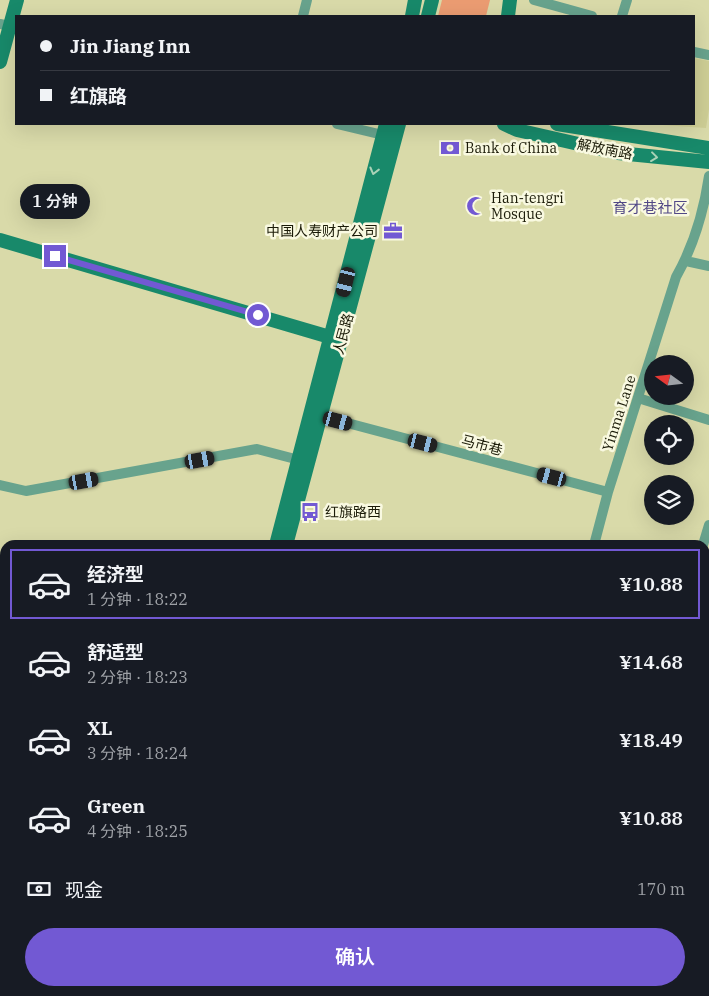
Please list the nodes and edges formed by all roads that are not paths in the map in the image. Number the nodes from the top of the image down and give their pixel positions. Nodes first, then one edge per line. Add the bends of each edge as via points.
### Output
1 (17, 0) edge
2 (307, 0) edge
3 (416, 0) edge
4 (432, 0) edge
5 (510, 0) edge
6 (534, 0) edge
7 (628, 0) edge
8 (303, 15) edge
9 (412, 15) edge
10 (428, 15) edge
11 (508, 15) edge
12 (588, 15) edge
13 (622, 15) edge
14 (9, 30) edge
15 (695, 52) edge
16 (709, 55) edge
17 (0, 62) edge
18 (356, 125) edge
19 (506, 125) edge
20 (563, 125) edge
21 (393, 127) edge
22 (709, 148) edge
23 (709, 162) edge
24 (709, 176) edge
25 (0, 240) edge
26 (686, 261) junction
27 (709, 266) edge
28 (336, 338) junction
29 (638, 398) junction
30 (321, 416) junction
31 (709, 420) edge
32 (299, 460) junction
33 (0, 485) edge
34 (608, 492) junction
35 (709, 526) edge
36 (277, 540) edge
37 (287, 540) edge
38 (595, 540) edge
39 (705, 540) edge

1 - 14 main road
2 - 8 street
3 - 9 main road
4 - 10 main road
5 - 11 main road
6 - 12 street
7 - 13 street
14 - 17 main road
15 - 16 street
18 - 21 street
19 -> 23 main road, 解放南路 via 618,153
20 - 22 main road, 解放南路
21 - 28 main road, 人民路
24 - 26 street, Yinma Lane via 706,198
25 - 28 main road
26 - 27 street
26 - 29 street, Yinma Lane via 676,277
28 - 30 main road, 人民路
28 - 32 main road, 人民路
29 - 31 street
29 - 34 street, Yinma Lane
30 - 34 street, 马市巷
30 - 37 main road, 人民路
32 - 33 street via 257,449 26,491
32 - 36 main road, 人民路
34 - 38 street, Yinma Lane
35 - 39 street

